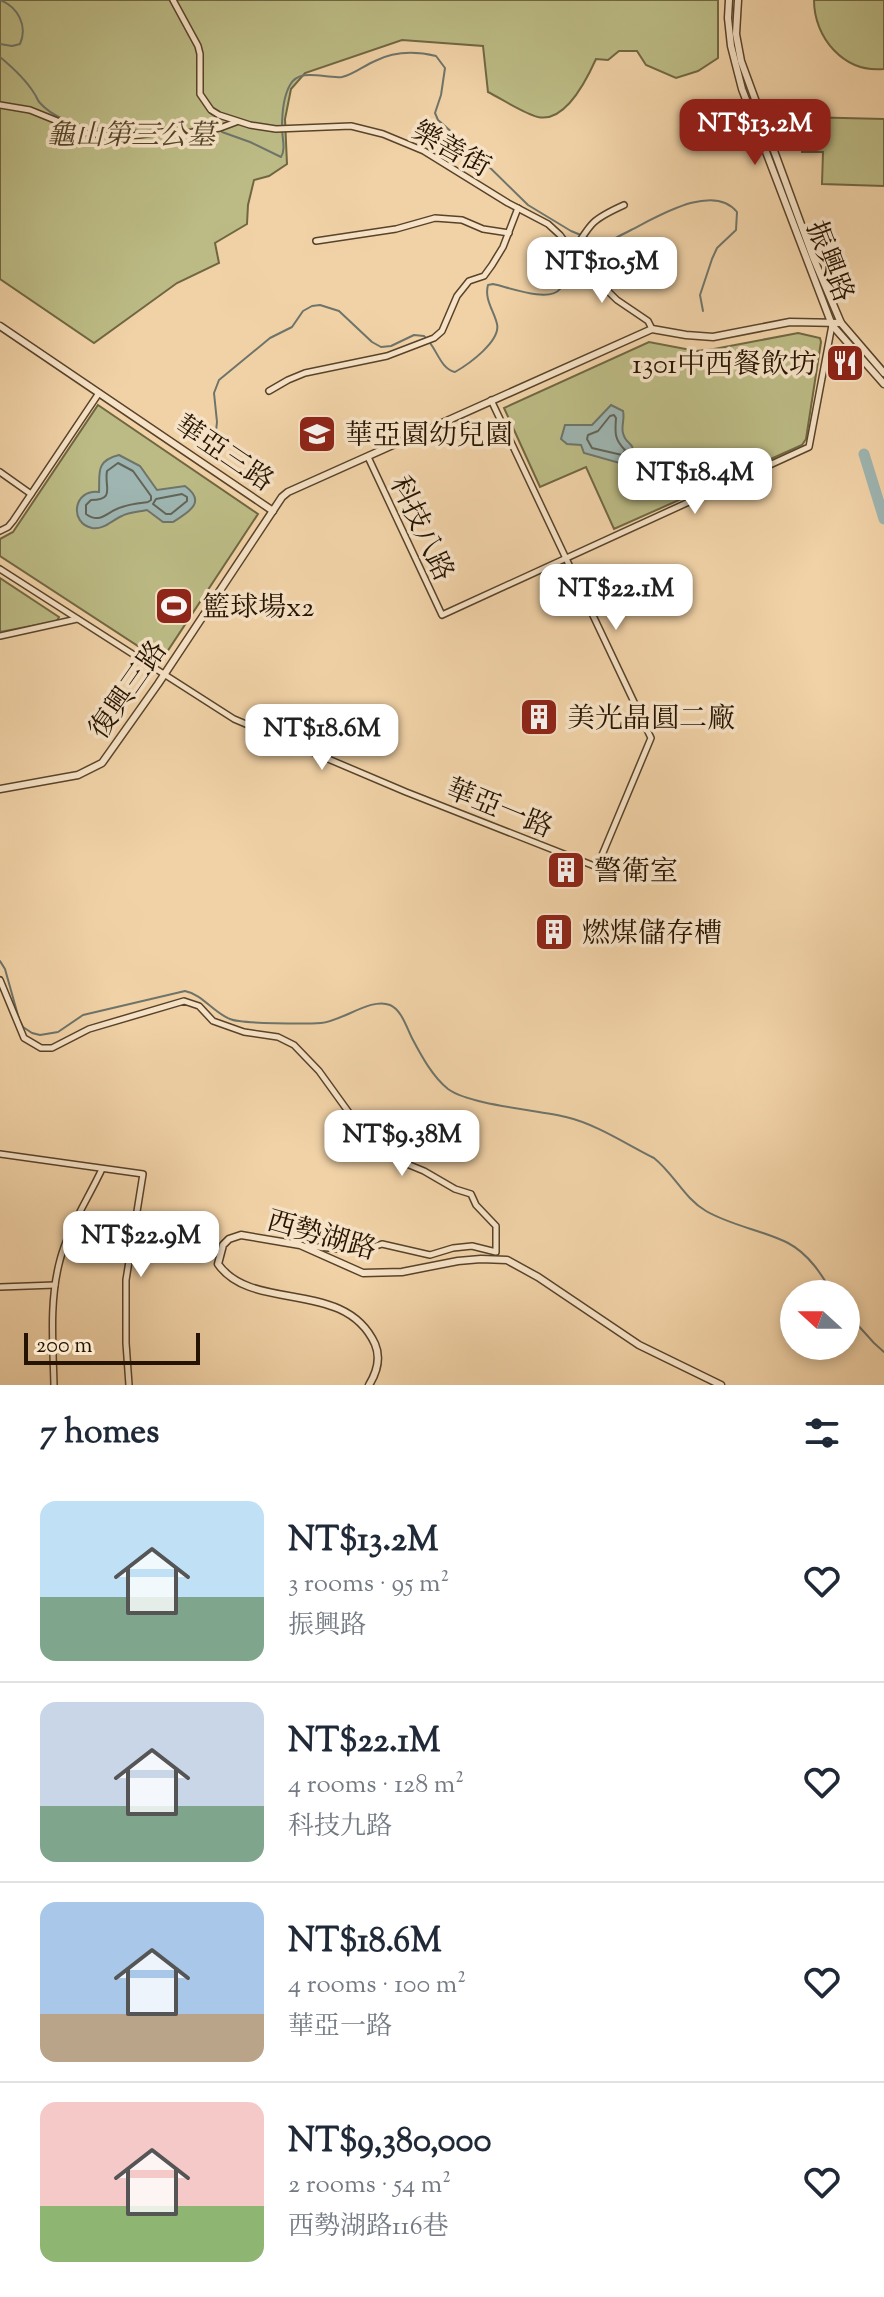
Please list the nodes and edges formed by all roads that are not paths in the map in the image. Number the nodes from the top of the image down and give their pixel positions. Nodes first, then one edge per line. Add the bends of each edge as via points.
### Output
1 (173, 0) edge
2 (729, 0) edge
3 (738, 0) edge
4 (0, 105) edge
5 (238, 121) junction
6 (624, 205) dead end
7 (518, 208) junction
8 (509, 233) junction
9 (316, 241) dead end
10 (574, 253) junction
11 (841, 323) junction
12 (832, 325) junction
13 (0, 326) edge
14 (652, 329) junction
15 (884, 373) edge
16 (884, 384) edge
17 (269, 391) dead end
18 (99, 393) junction
19 (491, 400) junction
20 (368, 457) junction
21 (0, 472) edge
22 (31, 494) junction
23 (273, 511) junction
24 (0, 531) edge
25 (567, 560) junction
26 (0, 569) edge
27 (77, 619) junction
28 (0, 636) edge
29 (164, 675) junction
30 (0, 789) edge
31 (0, 980) edge
32 (0, 1154) edge
33 (102, 1169) junction
34 (300, 1245) junction
35 (55, 1285) junction
36 (0, 1287) edge
37 (54, 1385) edge
38 (129, 1385) edge
39 (369, 1385) edge
40 (721, 1385) edge

1 - 5 street via 198,46 200,94 219,115
2 - 12 street, 振興路 via 731,46 742,89
3 - 11 street, 振興路 via 741,61
4 - 5 street via 30,110 87,133 124,137 187,133
5 - 7 street, 樂善街 via 276,129 351,126 383,134 424,151
6 - 10 street via 598,217
7 - 8 street
7 - 10 street, 樂善街 via 548,224
8 - 9 street via 435,218
8 - 17 street via 484,276 469,281 457,296 434,338 387,356 305,373
10 - 14 street, 樂善街
11 - 12 street
11 - 15 street, 振興路
12 - 14 street via 790,322 713,337
12 - 16 street, 振興路
12 - 25 street via 809,447
13 - 18 street, 華亞三路
14 - 19 street, 華亞三路
18 - 22 street
18 - 23 street, 華亞三路
19 - 20 street, 華亞三路
19 - 25 street
20 - 23 street, 華亞三路 via 288,492
20 - 25 street, 科技八路 via 442,615
21 - 22 street
22 - 24 street
23 - 29 street, 復興三路
25 - 29 street, 華亞一路 via 651,738 597,867 234,719
26 - 27 street, 華亞一路
27 - 28 street
27 - 29 street, 華亞一路
29 - 30 street, 復興三路 via 94,769
31 - 34 street via 24,1038 41,1048 184,1001 199,1006 213,1021 278,1037 294,1045 319,1071 368,1139 471,1194 496,1226 496,1252 472,1246 430,1255 382,1244 361,1251
32 - 33 street
33 - 35 street via 61,1256
33 - 38 street via 143,1174 126,1280
34 - 39 street, 西勢湖路 via 241,1235 223,1245 218,1264 248,1287 323,1303 360,1324 379,1356
34 - 40 street, 西勢湖路 via 363,1273 507,1260 639,1345
35 - 36 street
35 - 37 street

